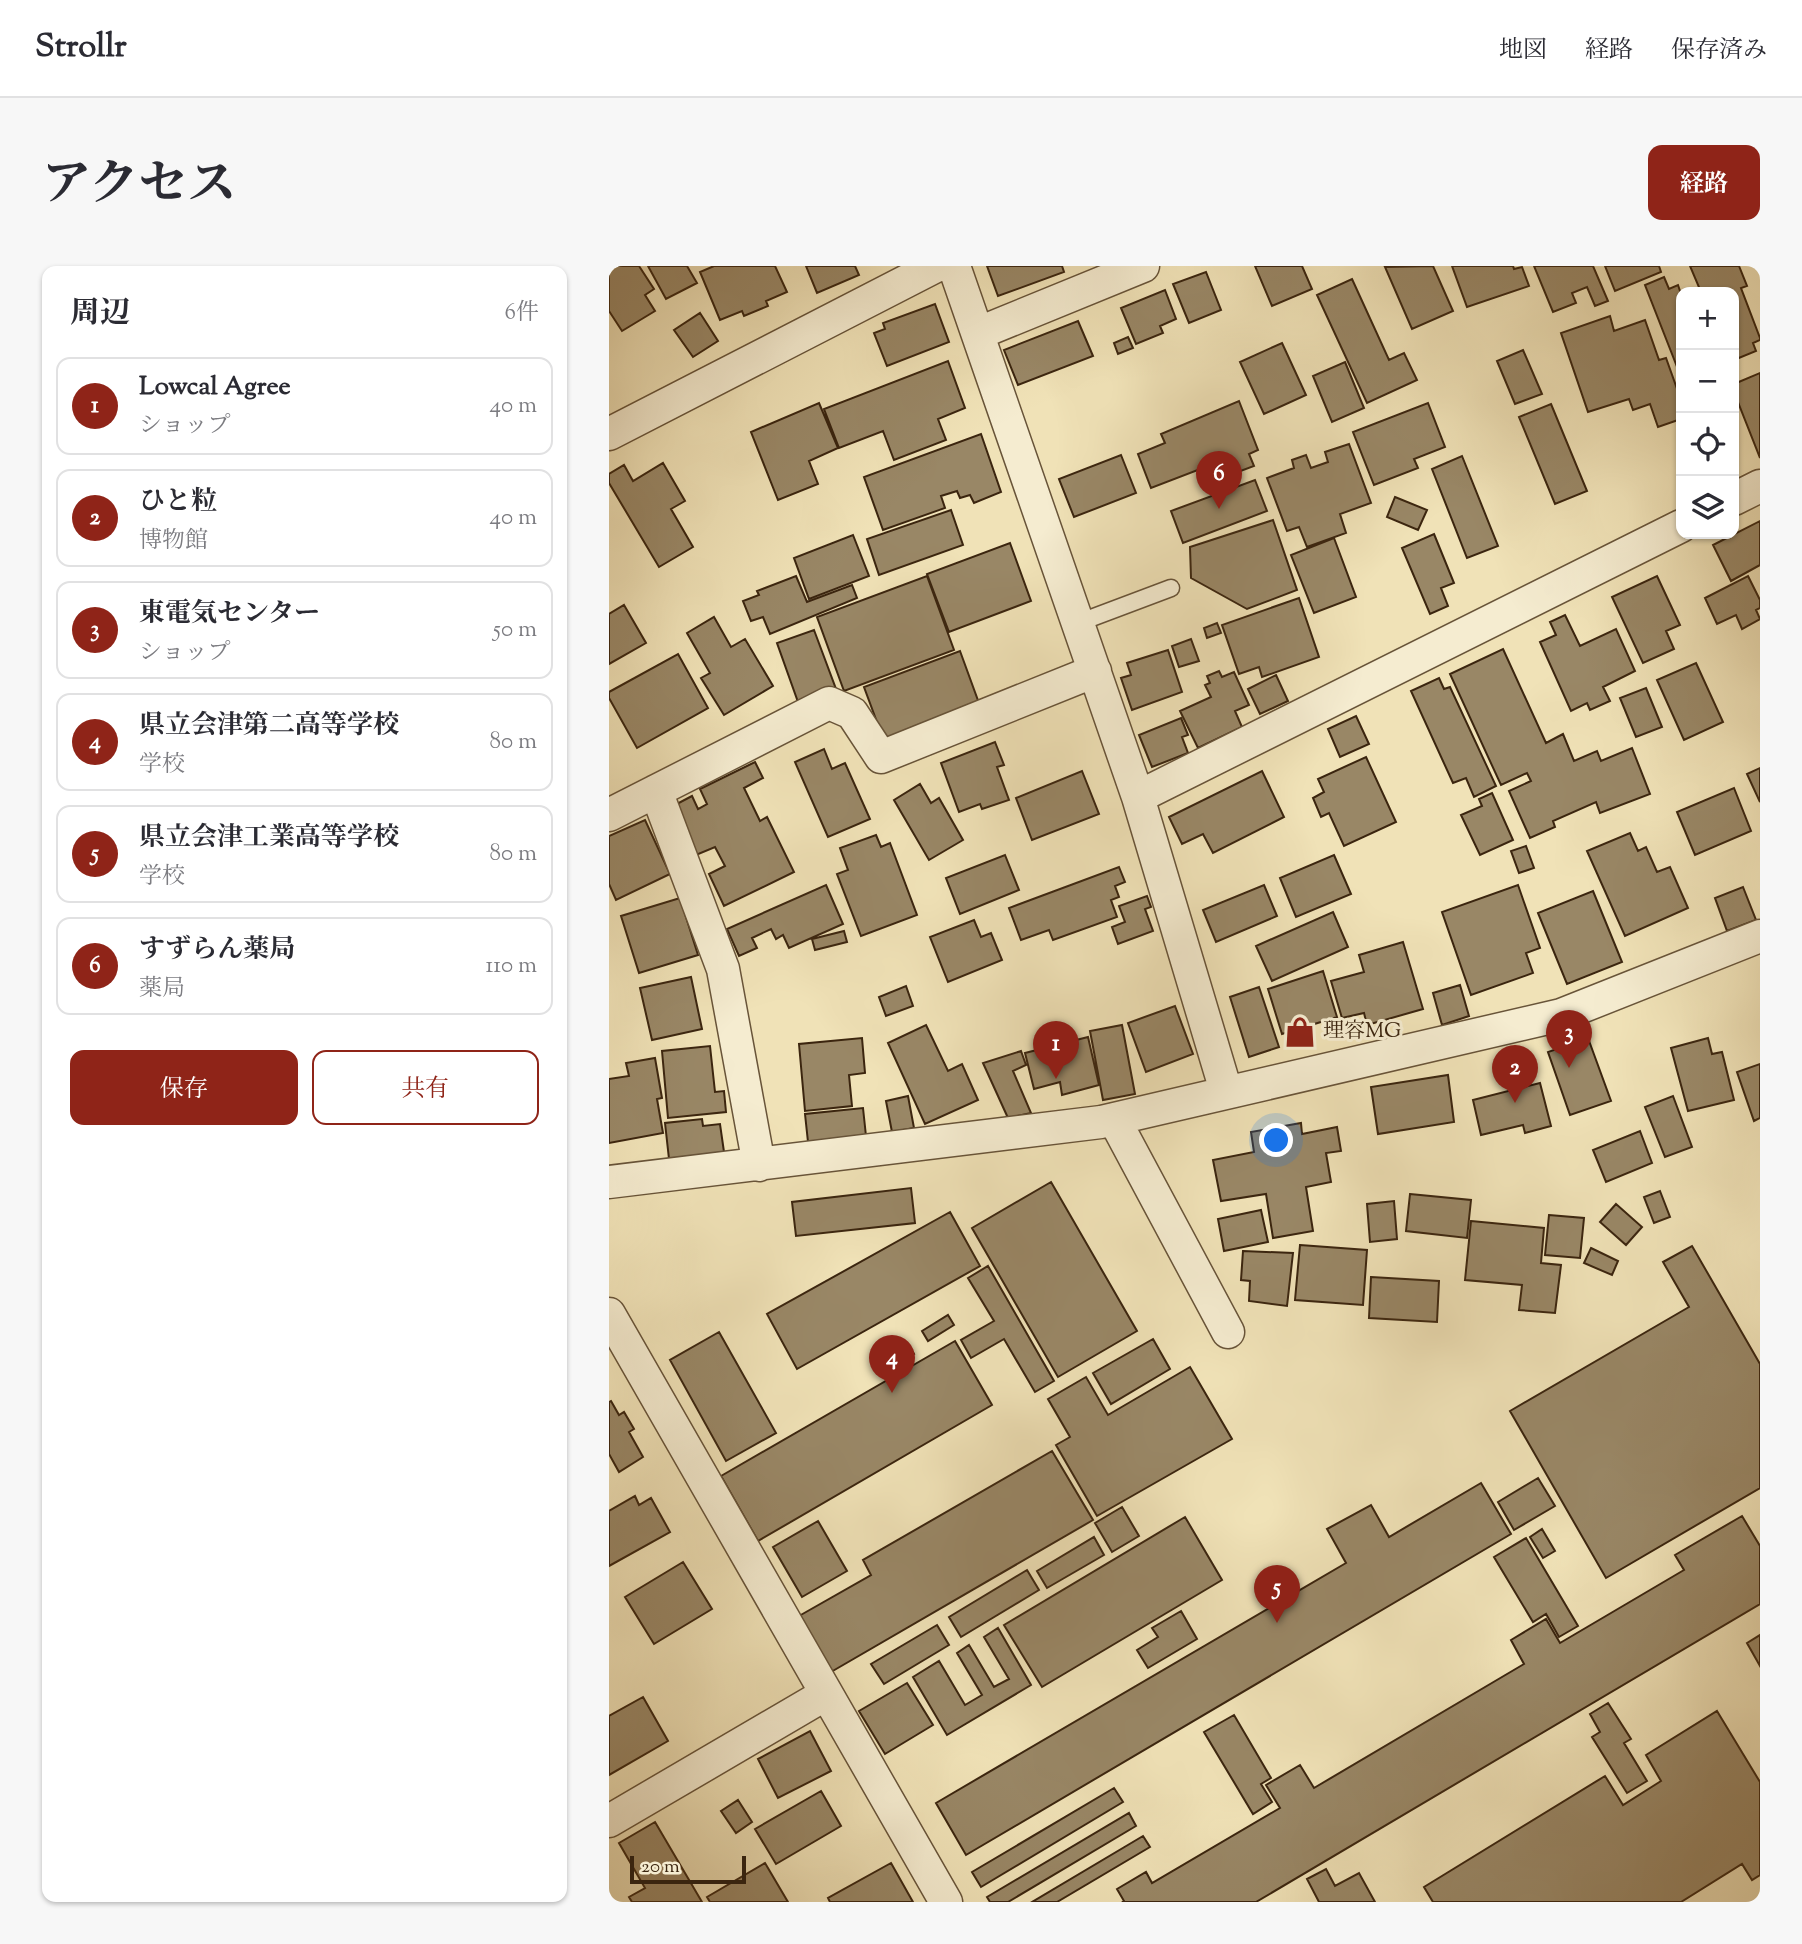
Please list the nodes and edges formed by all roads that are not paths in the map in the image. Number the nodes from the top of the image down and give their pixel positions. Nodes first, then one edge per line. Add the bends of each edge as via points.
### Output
1 (936, 266) edge
2 (954, 266) edge
3 (1143, 266) edge
4 (979, 333) junction
5 (609, 434) edge
6 (1760, 486) edge
7 (1739, 496) edge
8 (1676, 528) edge
9 (1171, 588) dead end
10 (1079, 623) junction
11 (1095, 671) junction
12 (656, 791) junction
13 (1137, 797) junction
14 (609, 815) edge
15 (1760, 936) edge
16 (1226, 1091) junction
17 (1114, 1119) junction
18 (759, 1165) junction
19 (609, 1182) edge
20 (609, 1314) edge
21 (1228, 1332) dead end
22 (619, 1359) edge
23 (825, 1694) junction
24 (609, 1821) edge
25 (946, 1902) edge

1 - 5 street
2 - 4 street
3 - 4 street
4 - 10 street
6 - 7 street
8 - 13 street
9 - 10 lane
10 - 11 street
11 - 12 street via 881,757 852,713 829,703
11 - 13 street
12 - 14 street
12 - 18 street via 723,969
13 - 16 street
15 - 16 street via 1561,1015
16 - 17 street
17 - 18 street
17 - 21 street
18 - 19 street
20 - 22 street
22 - 23 street
23 - 24 street
23 - 25 street

